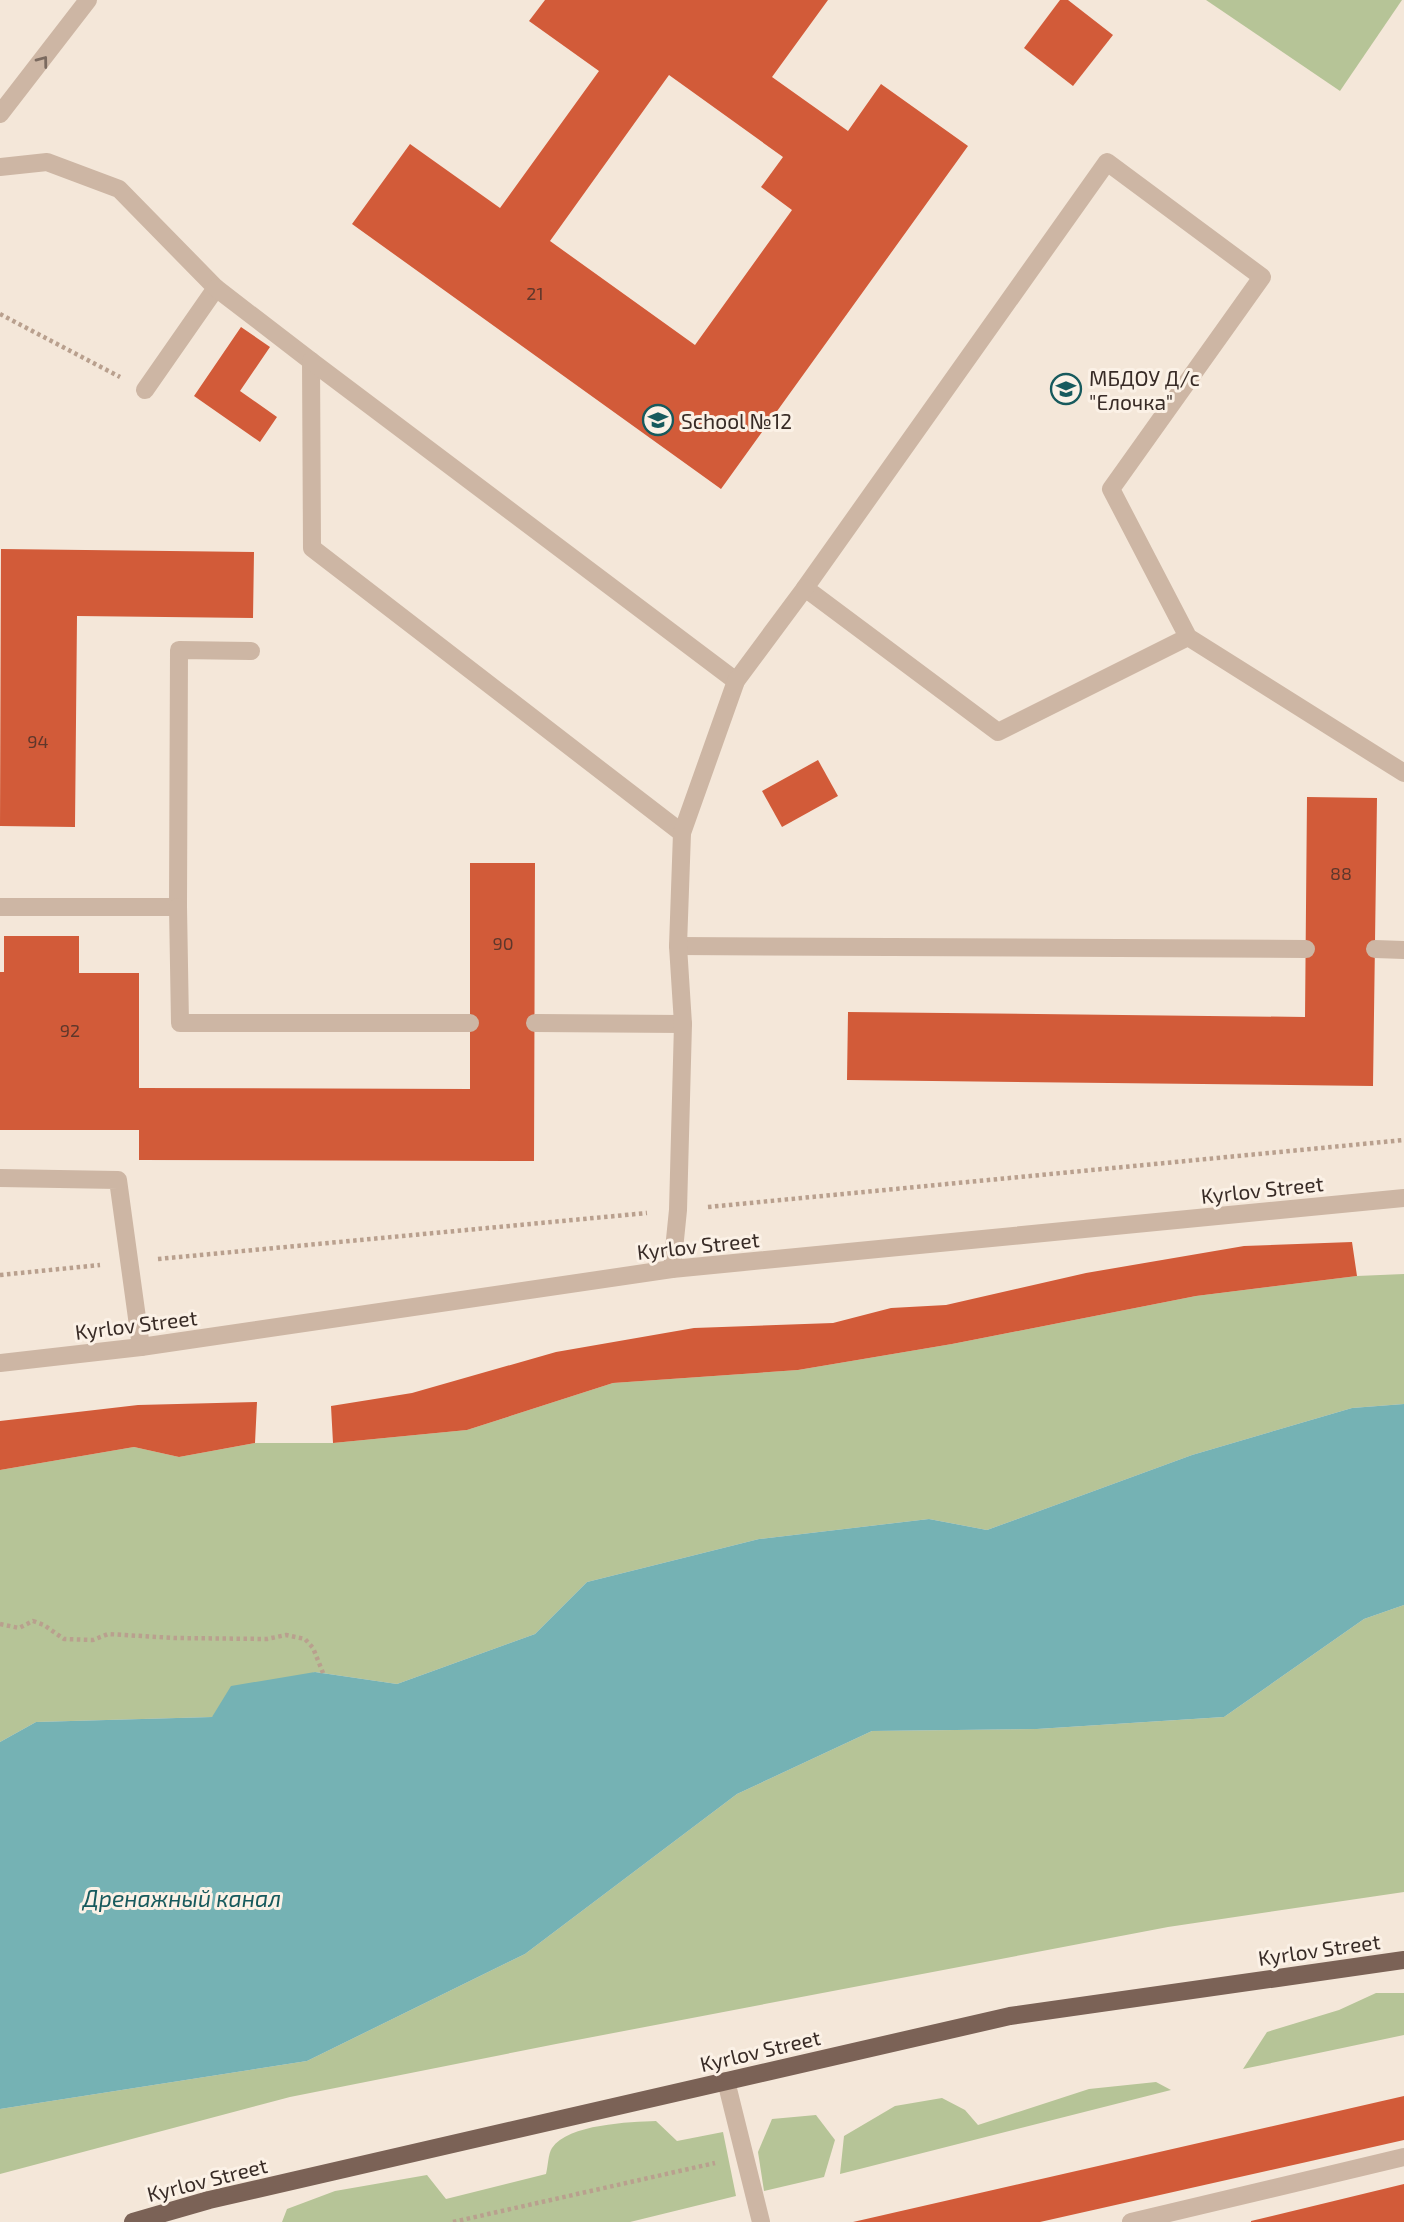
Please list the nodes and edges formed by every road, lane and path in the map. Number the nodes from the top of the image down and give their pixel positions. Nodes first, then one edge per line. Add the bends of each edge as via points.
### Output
1 (88, 0) edge
2 (0, 114) edge
3 (0, 167) edge
4 (216, 288) junction
5 (0, 314) edge
6 (311, 360) junction
7 (145, 390) joint
8 (805, 588) junction
9 (1188, 637) junction
10 (251, 652) dead end
11 (736, 681) junction
12 (1404, 773) edge
13 (682, 833) junction
14 (0, 906) edge
15 (178, 907) junction
16 (678, 946) junction
17 (1306, 949) dead end
18 (1375, 949) dead end
19 (1404, 950) edge
20 (470, 1023) dead end
21 (535, 1023) dead end
22 (683, 1024) junction
23 (0, 1178) edge
24 (1404, 1198) edge
25 (672, 1269) junction
26 (141, 1347) junction
27 (0, 1363) edge
28 (0, 1624) edge
29 (323, 1673) dead end
30 (1404, 1960) edge
31 (726, 2081) junction
32 (744, 2156) junction
33 (1404, 2157) edge
34 (134, 2222) edge
35 (453, 2222) edge
36 (761, 2222) edge
37 (1131, 2222) edge

2 -> 1 street
3 - 4 street via 47,162 119,189
4 - 6 street
4 - 7 street
5 - 7 path
6 - 11 street
6 - 13 street via 312,548
8 - 9 street via 998,732
8 - 9 street via 1107,162 1262,277 1111,489
8 - 11 street
9 - 12 street
10 - 15 street via 179,650
11 - 13 street
13 - 16 street
14 - 15 street
15 - 20 street via 180,1023
16 - 17 street
16 - 22 street
18 - 19 street
21 - 22 street
22 - 25 street
23 - 26 street via 118,1180
24 - 25 street, Kyrlov Street
25 - 26 street, Kyrlov Street
26 - 27 street, Kyrlov Street
28 - 29 path via 19,1628 33,1621 64,1639 93,1640 108,1634 267,1639 286,1635 305,1639 313,1647
30 - 31 main road, Kyrlov Street via 1010,2016
31 - 32 street
31 - 34 main road, Kyrlov Street via 209,2200
32 - 35 path
32 - 36 street
33 - 37 street

